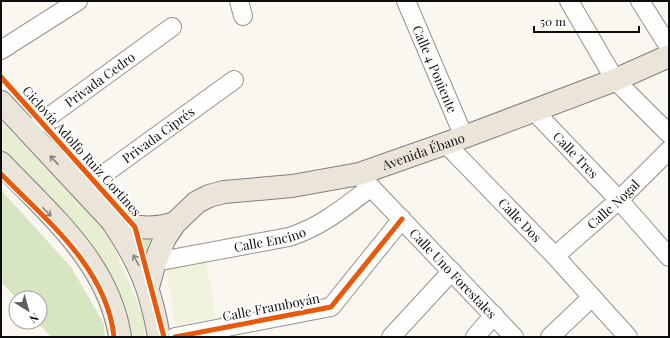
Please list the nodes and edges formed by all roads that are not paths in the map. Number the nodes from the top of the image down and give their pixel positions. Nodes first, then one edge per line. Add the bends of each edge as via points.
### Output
1 (78, 1) edge
2 (406, 1) edge
3 (569, 1) edge
4 (640, 1) edge
5 (172, 27) dead end
6 (669, 47) edge
7 (1, 50) edge
8 (669, 56) edge
9 (234, 80) dead end
10 (615, 80) junction
11 (1, 102) edge
12 (533, 110) junction
13 (28, 132) junction
14 (669, 134) edge
15 (455, 140) junction
16 (669, 150) edge
17 (1, 163) edge
18 (365, 180) junction
19 (82, 190) junction
20 (619, 200) junction
21 (402, 219) junction
22 (112, 221) junction
23 (175, 223) junction
24 (555, 256) junction
25 (669, 257) edge
26 (155, 262) junction
27 (452, 271) junction
28 (148, 286) junction
29 (592, 298) junction
30 (494, 315) junction
31 (120, 337) edge
32 (159, 337) edge
33 (175, 337) edge
34 (391, 337) edge
35 (475, 337) edge
36 (514, 337) edge
37 (550, 337) edge
38 (628, 337) edge

1 - 7 street
2 - 15 street, Calle 4 Poniente
3 - 10 street
4 - 6 street
5 - 13 street, Privada Cedro
8 - 10 main road, Avenida Ébano
9 - 19 street, Privada Ciprés
10 - 12 main road, Avenida Ébano
10 - 14 street
11 - 13 main road
12 - 15 main road, Avenida Ébano
12 - 20 street, Calle Tres
19 -> 13 main road
15 - 18 main road, Avenida Ébano
15 - 24 street, Calle Dos
16 - 20 street, Calle Nogal
17 -> 31 main road via 84,251 104,284
18 - 21 street, Calle Uno Forestales
18 - 23 main road, Avenida Ébano via 224,192 197,202
18 - 26 street, Calle Encino via 321,225 305,232
19 - 22 main road
20 - 24 street, Calle Nogal
20 - 25 street, Calle Tres
21 - 27 street, Calle Uno Forestales
21 - 33 street, Calle Framboyán via 330,307
22 - 23 main road, Avenida Ébano via 147,229
28 -> 22 main road via 138,263
23 - 26 main road, Avenida Ébano via 165,238
24 - 29 street, Calle Dos
26 - 28 main road, Avenida Ébano
27 - 30 street, Calle Uno Forestales
27 - 34 street
28 - 32 main road
29 - 37 street
29 - 38 street, Calle Dos
30 - 35 street
30 - 36 street, Calle Uno Forestales

